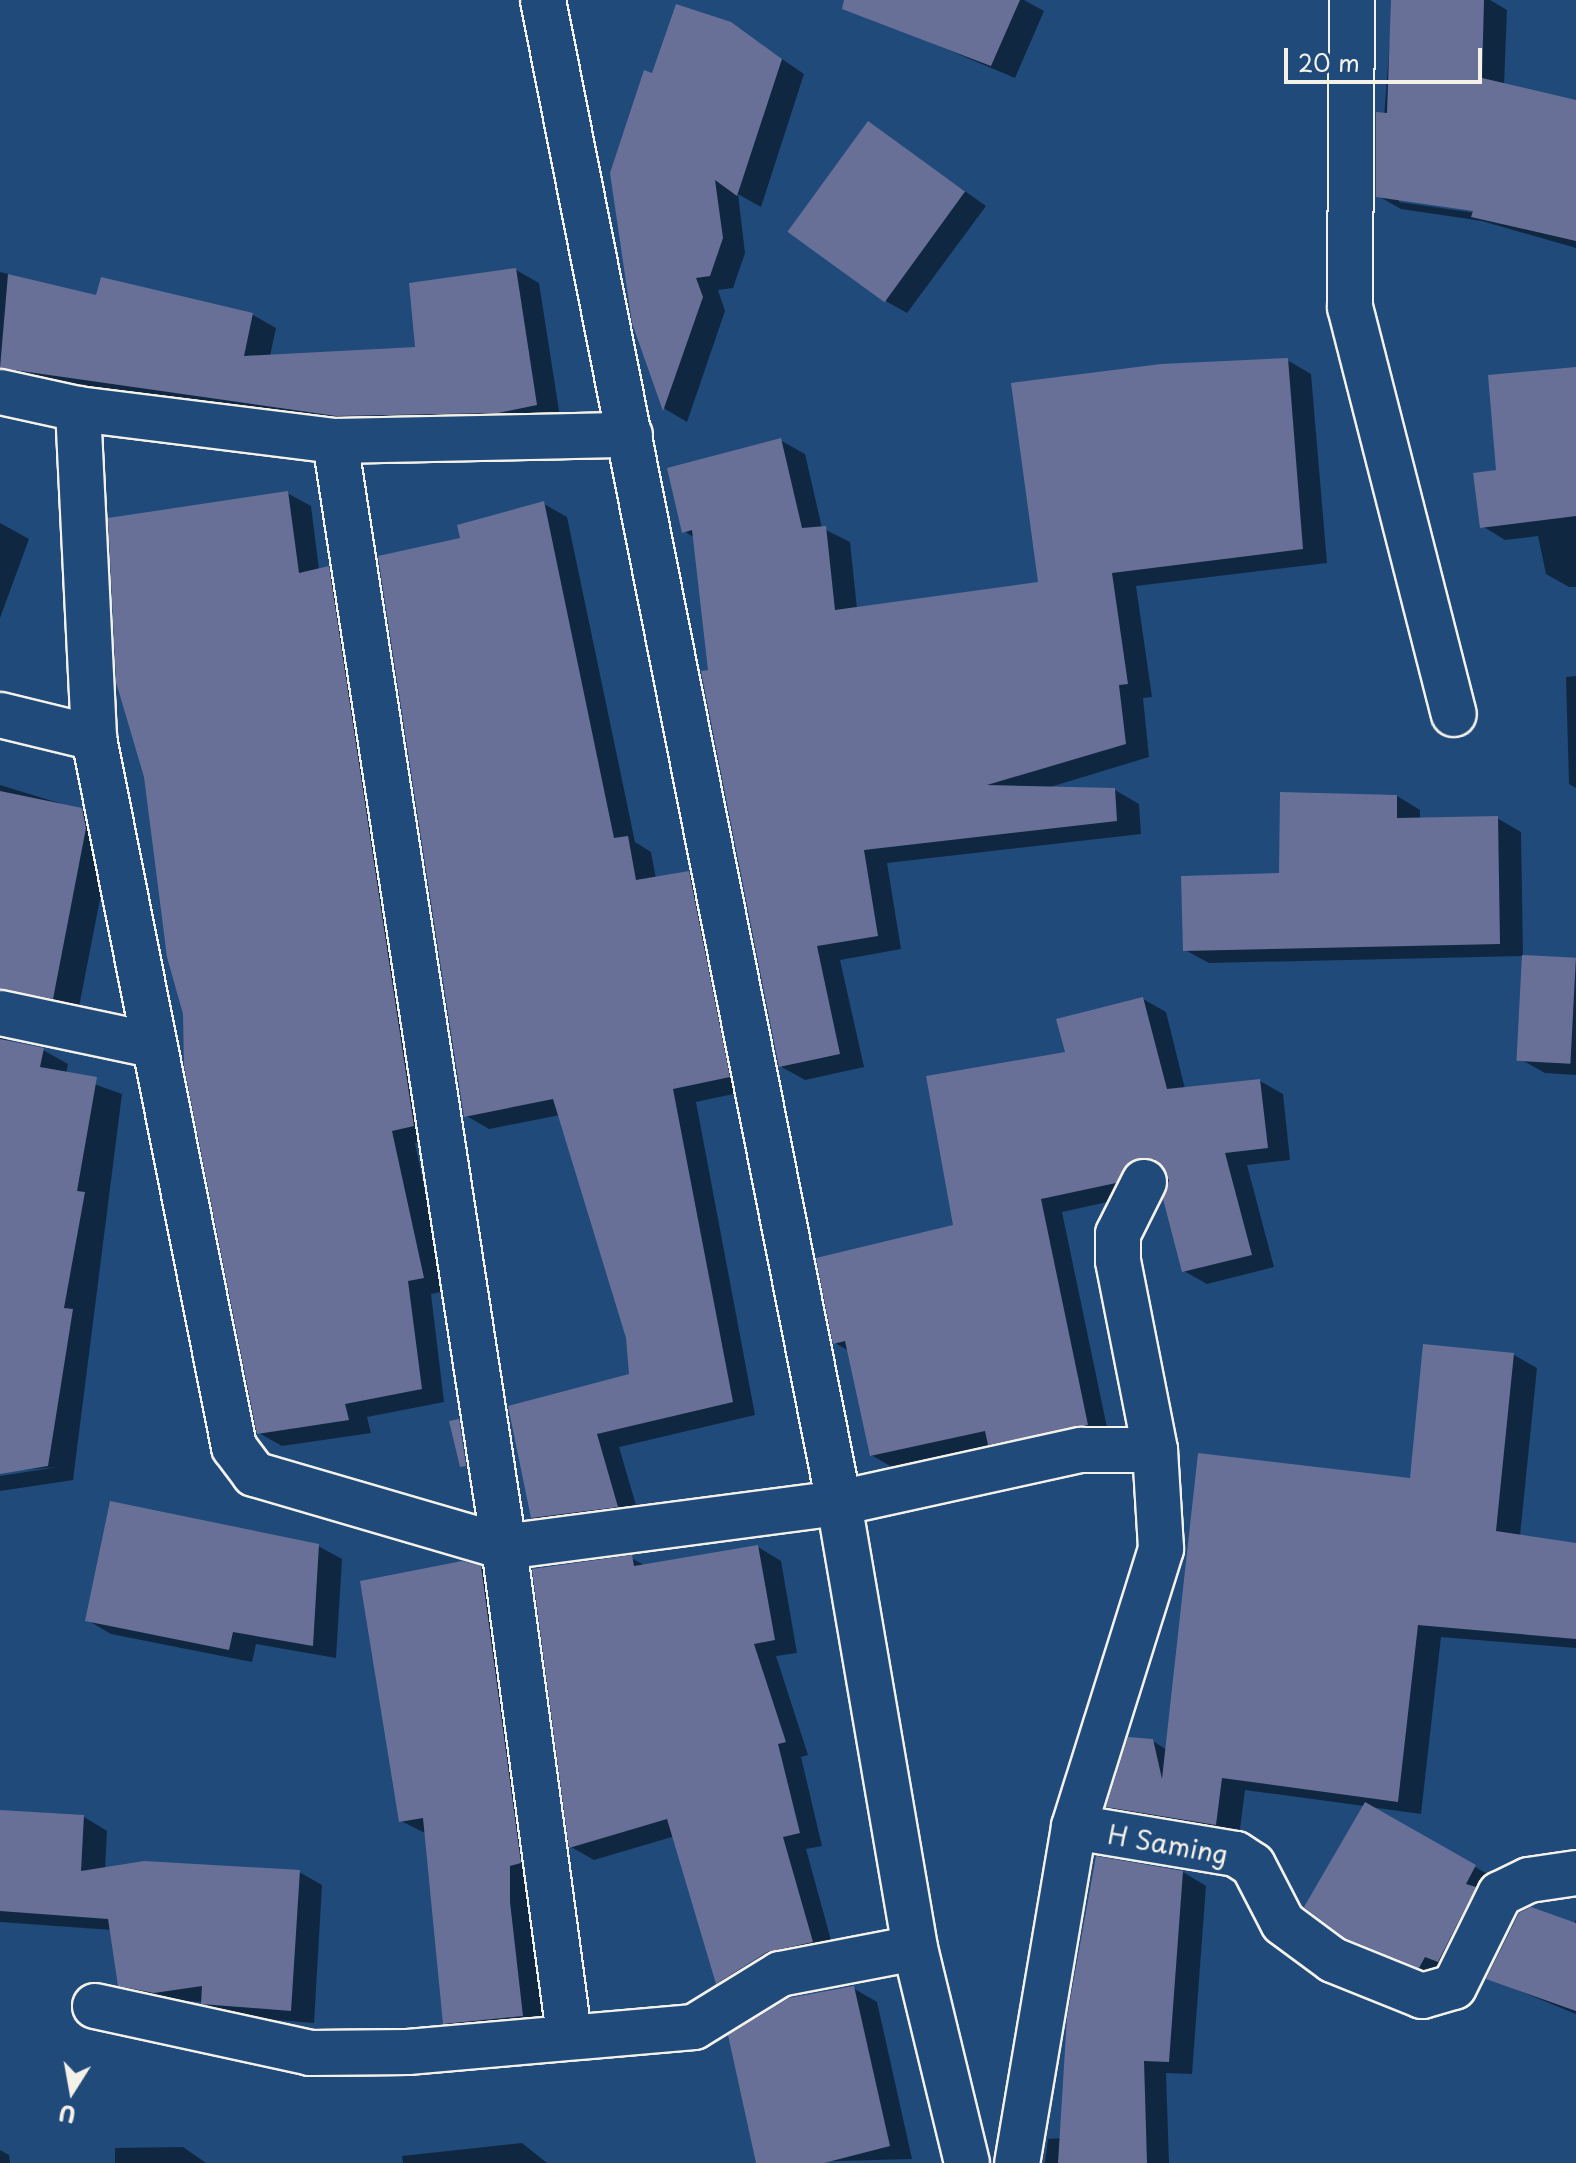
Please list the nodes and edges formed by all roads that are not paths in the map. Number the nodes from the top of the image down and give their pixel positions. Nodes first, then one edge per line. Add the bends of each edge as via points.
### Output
1 (543, 0) edge
2 (1352, 0) edge
3 (0, 392) edge
4 (78, 409) junction
5 (630, 435) junction
6 (335, 441) junction
7 (1454, 714) dead end
8 (0, 715) edge
9 (94, 738) junction
10 (0, 1013) edge
11 (152, 1045) junction
12 (1144, 1182) dead end
13 (1155, 1450) junction
14 (839, 1503) junction
15 (504, 1547) junction
16 (1074, 1827) junction
17 (1576, 1873) edge
18 (915, 1948) junction
19 (95, 2006) dead end
20 (569, 2034) junction
21 (967, 2163) edge
22 (1017, 2163) edge

1 - 5 street
2 - 7 street via 1350,307
3 - 4 street
4 - 6 street
4 - 9 street
5 - 6 street
5 - 14 street
6 - 15 street
8 - 9 street
9 - 11 street
10 - 11 street
11 - 15 street via 234,1447 254,1474
12 - 13 street via 1118,1234 1118,1261
13 - 14 street via 1081,1450
13 - 16 street via 1161,1549
14 - 15 street
14 - 18 street
15 - 20 street
16 - 17 street, H Saming via 1236,1854 1253,1865 1283,1923 1333,1960 1422,1996 1454,1987 1500,1894 1529,1880
16 - 22 street
18 - 20 street via 780,1974 694,2027
18 - 21 street
19 - 20 street via 310,2053 408,2052

